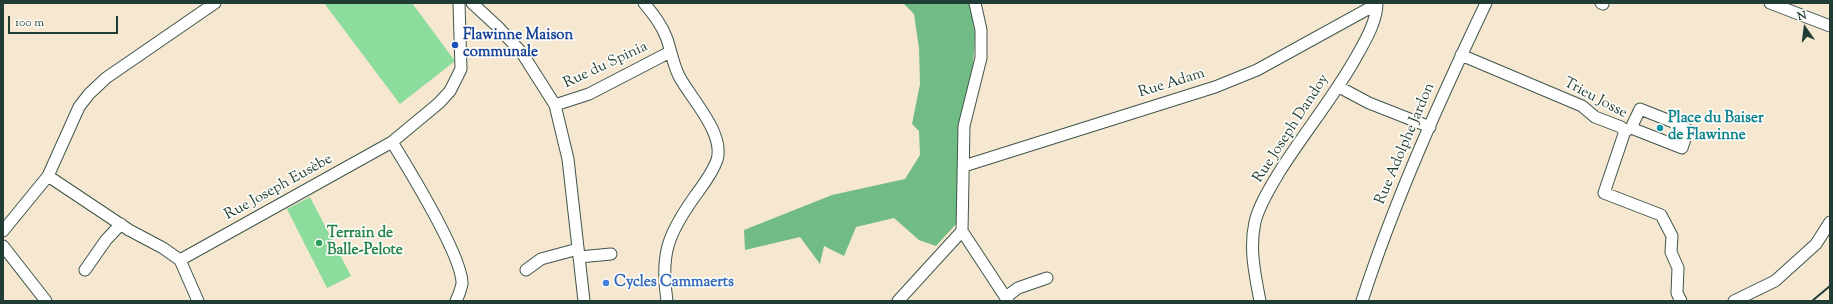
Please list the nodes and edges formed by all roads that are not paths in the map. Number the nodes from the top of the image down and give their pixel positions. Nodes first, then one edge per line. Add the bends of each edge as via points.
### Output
1 (215, 3) edge
2 (459, 3) edge
3 (472, 3) edge
4 (644, 3) edge
5 (975, 3) edge
6 (1486, 3) edge
7 (1770, 3) edge
8 (1377, 4) edge
9 (1830, 26) edge
10 (670, 52) junction
11 (1461, 55) junction
12 (1339, 87) junction
13 (555, 105) junction
14 (1430, 127) junction
15 (1628, 129) junction
16 (392, 142) junction
17 (964, 166) junction
18 (48, 176) junction
19 (1830, 222) edge
20 (121, 224) junction
21 (3, 231) edge
22 (962, 231) junction
23 (3, 246) edge
24 (578, 253) junction
25 (611, 254) dead end
26 (180, 260) junction
27 (85, 270) dead end
28 (526, 270) dead end
29 (1047, 278) dead end
30 (1007, 299) edge
31 (46, 301) edge
32 (198, 301) edge
33 (456, 301) edge
34 (584, 301) edge
35 (667, 301) edge
36 (898, 301) edge
37 (1260, 301) edge
38 (1362, 301) edge
39 (1681, 301) edge
40 (1734, 301) edge

1 - 18 street via 106,78 89,94 78,107
2 - 16 street, Rue Joseph Eusèbe via 461,70 439,103
3 - 13 street via 522,53
4 - 10 street via 659,21
5 - 17 street via 981,30 981,58 964,126
6 - 11 street, Rue Adolphe Jardon
7 - 9 street
8 - 12 street, Rue Joseph Dandoy via 1367,38
8 - 17 street, Rue Adam via 1257,70 1215,86
10 - 13 street, Rue du Spinia via 589,94
10 - 35 street via 679,76 709,122 716,138 717,159 668,242 665,255
11 - 14 street, Rue Adolphe Jardon
11 - 15 street, Trieu Josse via 1582,106 1595,117
12 - 14 street via 1369,103
12 - 37 street, Rue Joseph Dandoy via 1274,181 1255,222 1252,249
13 - 24 street via 568,159
14 - 38 street, Rue Adolphe Jardon via 1392,216
15 - 15 street via 1682,148 1688,130 1640,109
15 - 39 street, Trieu Josse via 1604,193 1662,215 1672,236 1671,252 1678,268 1677,293
16 - 26 street, Rue Joseph Eusèbe
16 - 33 street via 447,240 462,284
17 - 22 street
18 - 20 street
18 - 21 street
19 - 40 street via 1816,244 1775,281
20 - 26 street
20 - 27 street
22 - 30 street
22 - 36 street
23 - 31 street
24 - 25 street
24 - 28 street via 541,259
24 - 34 street
26 - 32 street
29 - 30 street via 1018,288

